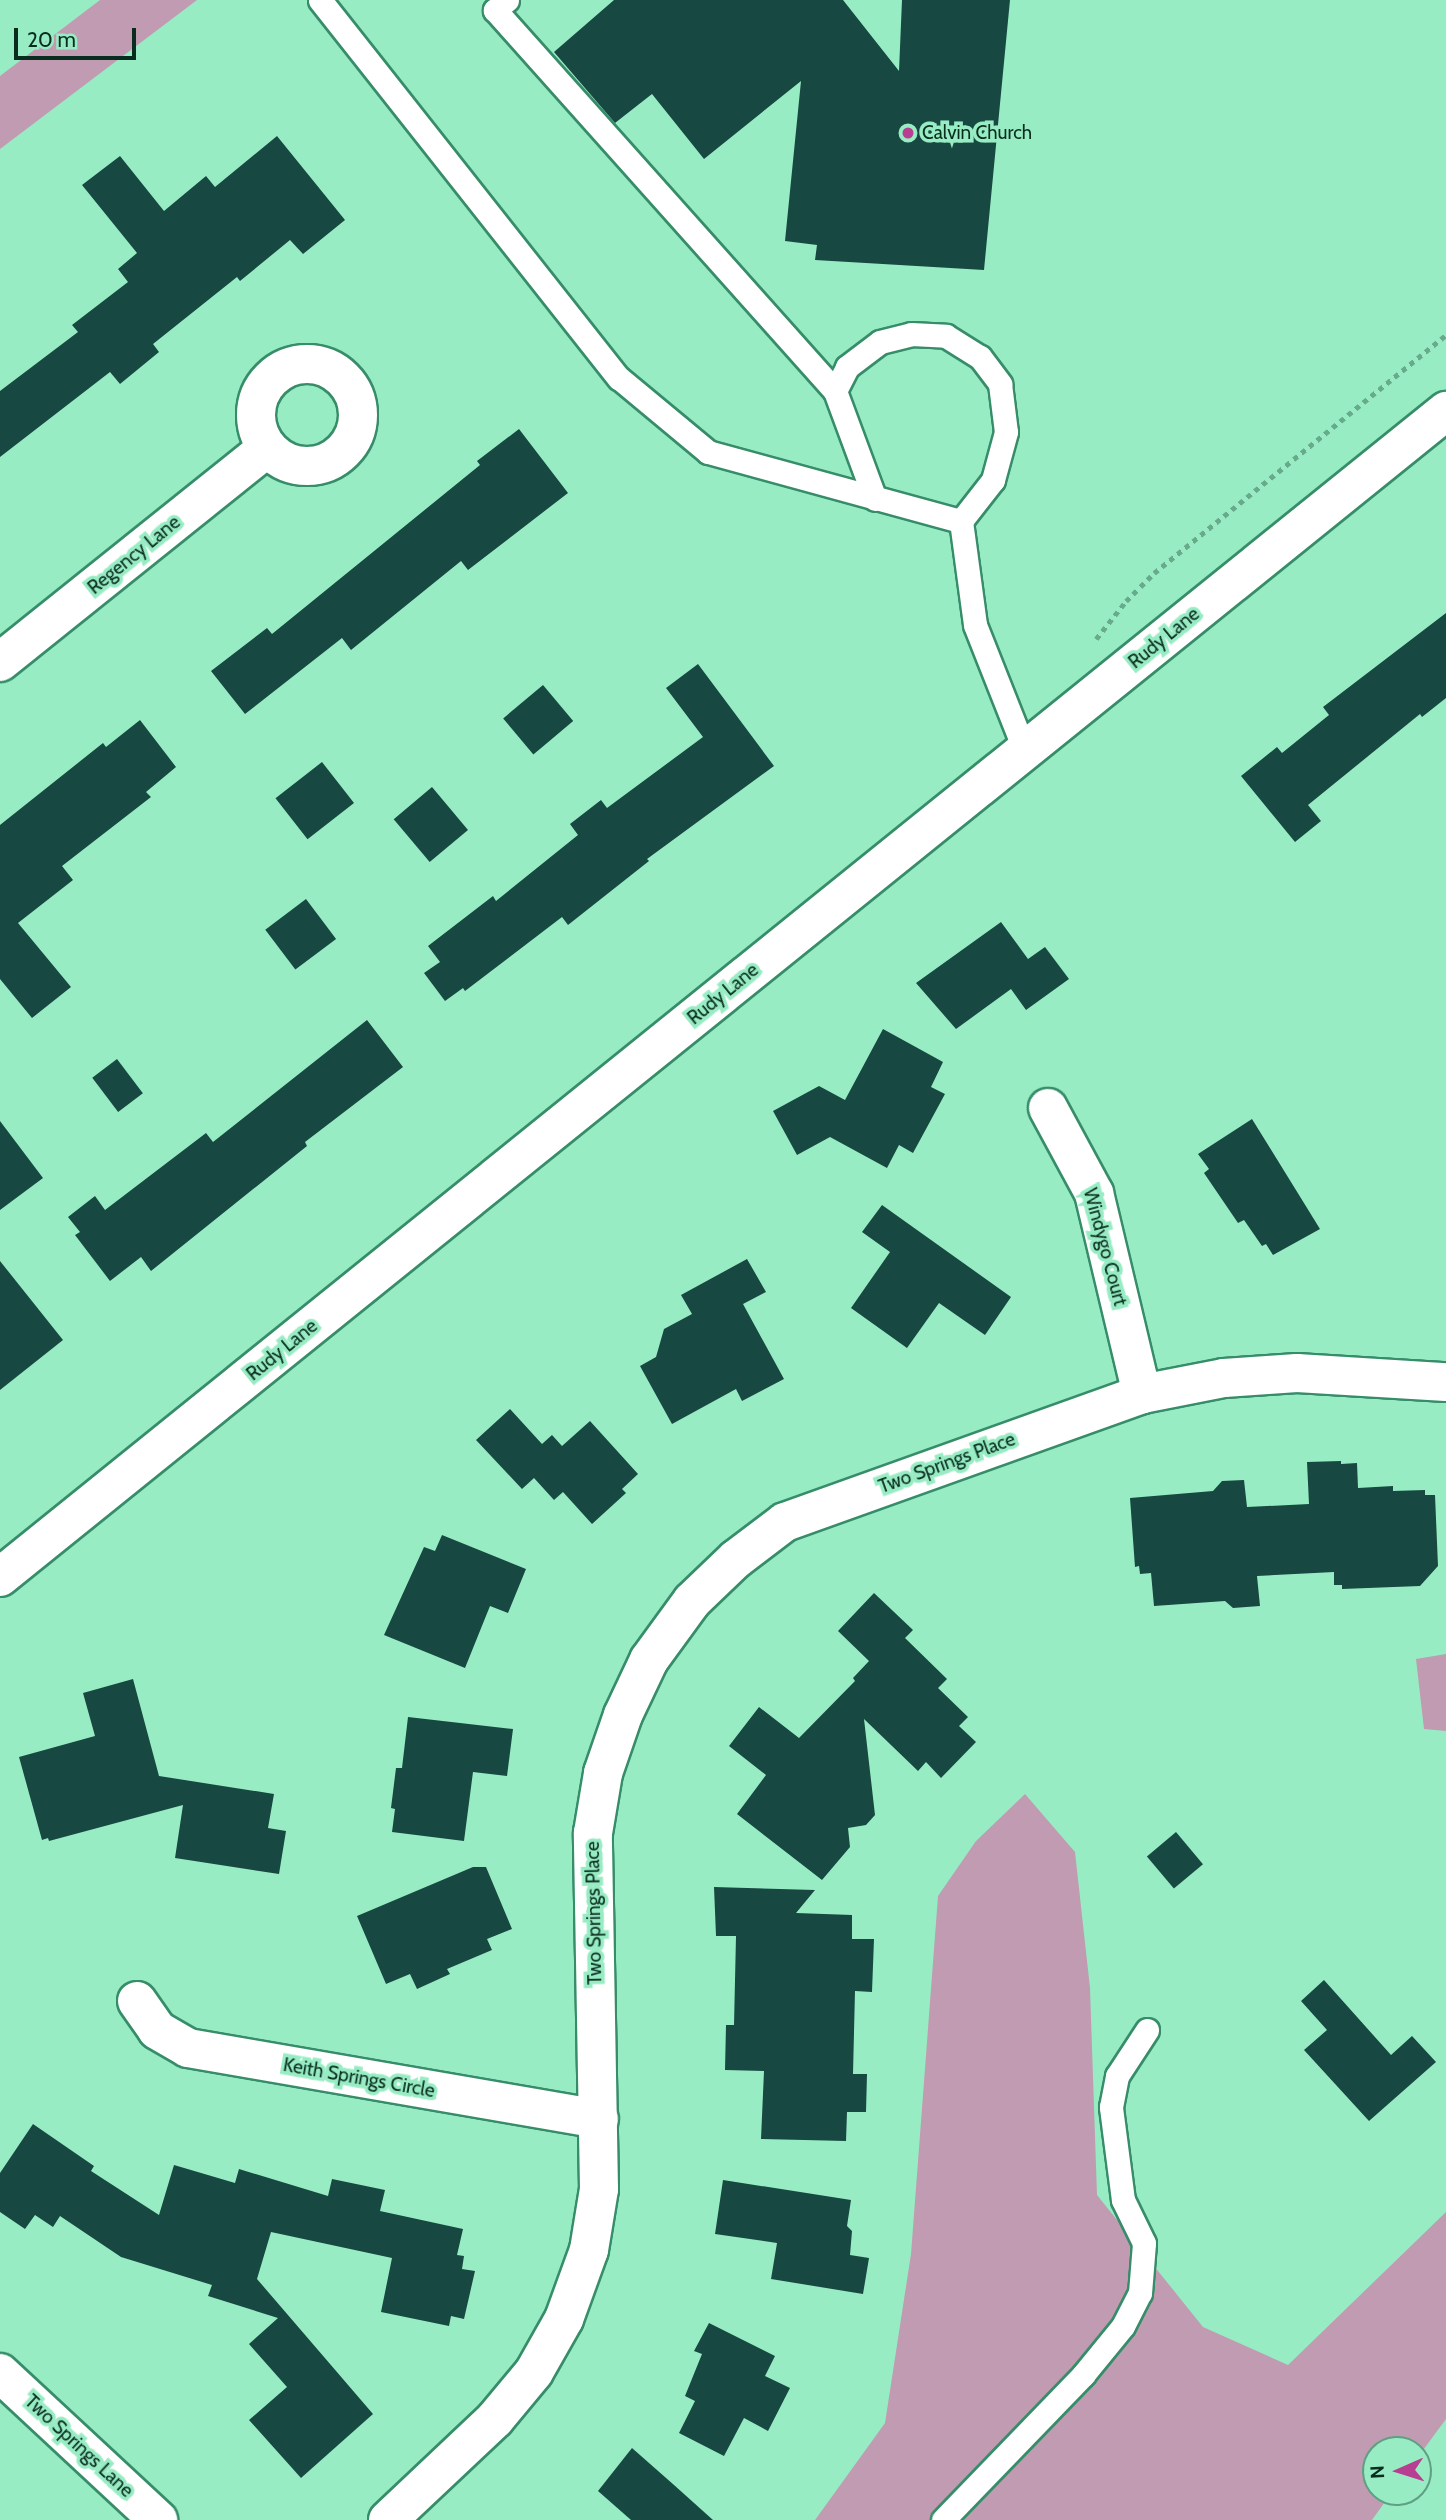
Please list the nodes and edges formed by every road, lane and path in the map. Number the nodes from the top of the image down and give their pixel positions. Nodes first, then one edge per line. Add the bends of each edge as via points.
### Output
1 (320, 0) edge
2 (495, 3) edge
3 (835, 391) junction
4 (1446, 411) edge
5 (267, 448) dead end
6 (875, 499) junction
7 (961, 521) junction
8 (0, 662) edge
9 (1025, 751) junction
10 (1048, 1108) dead end
11 (1446, 1382) edge
12 (1142, 1394) junction
13 (0, 1577) edge
14 (137, 2001) dead end
15 (1147, 2030) dead end
16 (599, 2119) junction
17 (0, 2373) edge
18 (158, 2520) edge
19 (388, 2520) edge
20 (943, 2520) edge

1 - 6 lane via 619,378 708,452
2 - 3 lane
3 - 6 lane
3 - 7 lane via 847,367 880,342 911,334 946,336 980,357 1000,384 1006,432 993,480
4 - 9 street, Rudy Lane
5 - 8 street, Regency Lane
6 - 7 lane
7 - 9 lane via 975,625
9 - 13 street, Rudy Lane
10 - 12 street, Windygo Court via 1094,1193
11 - 12 street, Two Springs Place via 1297,1373 1224,1378
12 - 16 street, Two Springs Place via 785,1522 736,1559 692,1601 649,1660 622,1715 603,1773 592,1859
14 - 16 street, Keith Springs Circle via 157,2030 188,2048
15 - 20 lane via 1117,2076 1111,2108 1123,2200 1144,2242 1140,2293 1123,2326 1083,2375
16 - 19 street, Two Springs Place via 598,2189 589,2250 564,2319 534,2372 495,2419
17 - 18 street, Two Springs Lane

